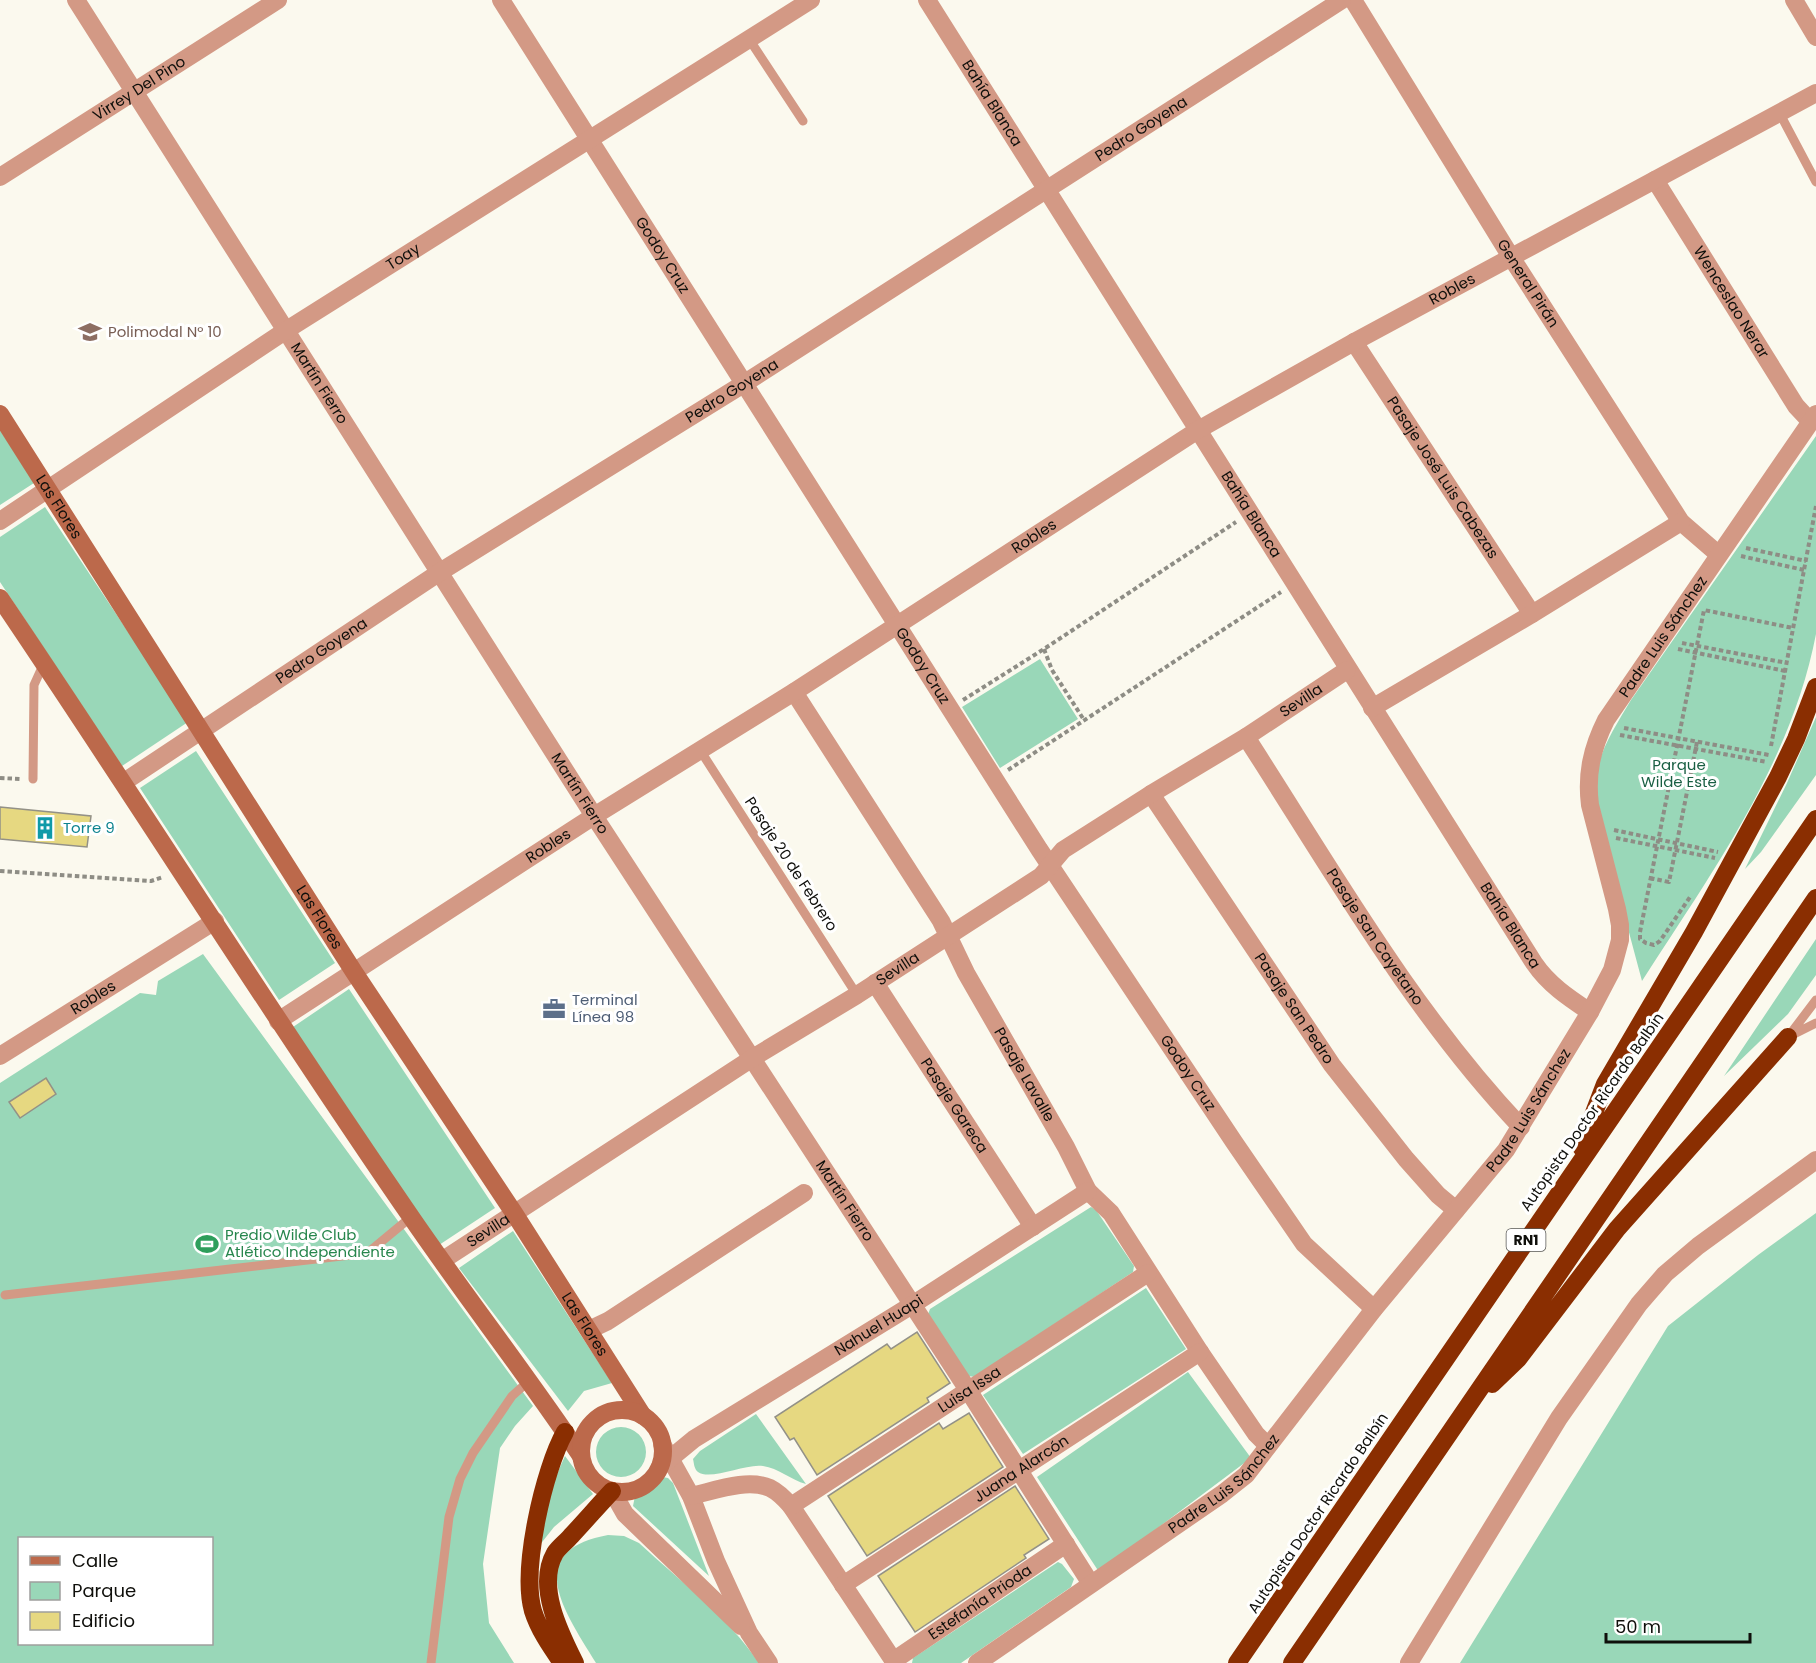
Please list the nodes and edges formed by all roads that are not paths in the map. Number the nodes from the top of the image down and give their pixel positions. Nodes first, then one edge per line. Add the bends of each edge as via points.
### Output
1 (76, 0) edge
2 (278, 0) edge
3 (501, 0) edge
4 (811, 0) edge
5 (927, 0) edge
6 (1342, 0) edge
7 (1353, 0) edge
8 (1794, 0) edge
9 (1816, 37) edge
10 (750, 39) junction
11 (133, 91) junction
12 (1816, 93) edge
13 (1779, 112) junction
14 (802, 121) dead end
15 (589, 140) junction
16 (0, 177) edge
17 (1655, 180) junction
18 (1816, 182) edge
19 (1048, 189) junction
20 (1511, 257) junction
21 (285, 331) junction
22 (1354, 342) junction
23 (745, 383) junction
24 (0, 414) edge
25 (1814, 418) edge
26 (1198, 430) junction
27 (48, 489) junction
28 (0, 521) edge
29 (1681, 522) junction
30 (1718, 554) junction
31 (440, 572) junction
32 (0, 598) edge
33 (1532, 614) junction
34 (896, 626) junction
35 (44, 663) junction
36 (1347, 670) junction
37 (1816, 687) edge
38 (794, 692) junction
39 (1372, 708) junction
40 (199, 731) junction
41 (1246, 736) junction
42 (700, 750) junction
43 (33, 780) road end
44 (124, 782) junction
45 (1151, 794) junction
46 (594, 816) junction
47 (1816, 819) edge
48 (1051, 866) junction
49 (1816, 898) edge
50 (215, 921) junction
51 (948, 935) junction
52 (354, 972) junction
53 (875, 983) junction
54 (857, 995) junction
55 (1816, 1000) edge
56 (1590, 1012) junction
57 (278, 1021) junction
58 (1816, 1023) edge
59 (1788, 1037) junction
60 (0, 1056) edge
61 (751, 1059) junction
62 (1521, 1127) junction
63 (1816, 1160) edge
64 (1570, 1176) junction
65 (1088, 1191) junction
66 (804, 1193) dead end
67 (1456, 1210) junction
68 (514, 1213) junction
69 (411, 1217) junction
70 (1033, 1227) junction
71 (443, 1260) junction
72 (1148, 1273) junction
73 (5, 1295) dead end
74 (912, 1305) junction
75 (1374, 1309) junction
76 (589, 1330) junction
77 (1200, 1352) junction
78 (530, 1380) junction
79 (968, 1390) junction
80 (1463, 1412) junction
81 (643, 1416) junction
82 (565, 1432) junction
83 (1268, 1446) junction
84 (581, 1456) junction
85 (664, 1456) junction
86 (1019, 1469) junction
87 (612, 1491) junction
88 (691, 1496) junction
89 (791, 1506) junction
90 (1066, 1544) junction
91 (1091, 1584) junction
92 (843, 1586) junction
93 (749, 1634) junction
94 (894, 1662) edge
95 (431, 1663) edge
96 (562, 1663) edge
97 (575, 1663) edge
98 (770, 1663) edge
99 (977, 1663) edge
100 (1237, 1663) edge
101 (1292, 1663) edge
102 (1409, 1663) edge

1 - 11 street, Martín Fierro
2 - 11 street, Virrey Del Pino
3 - 15 street, Godoy Cruz
4 - 10 street, Toay
5 - 19 street, Bahía Blanca
6 - 19 street, Pedro Goyena
7 - 20 street, General Pirán
8 - 9 street
10 - 14 lane
10 - 15 street, Toay
11 - 16 street, Virrey Del Pino
11 - 21 street, Martín Fierro
12 - 13 street, Robles
13 - 17 street, Robles
13 - 18 lane
15 - 21 street, Toay
15 - 23 street, Godoy Cruz
17 - 20 street, Robles
17 - 25 street, Wenceslao Nerar via 1796,406
19 - 23 street, Pedro Goyena
19 - 26 street, Bahía Blanca
20 - 22 street, Robles
20 - 29 street, General Pirán
21 - 27 street, Toay
21 - 31 street, Martín Fierro
22 - 26 street, Robles
22 - 33 street, Pasaje José Luis Cabezas
23 - 31 street, Pedro Goyena
23 - 34 street, Godoy Cruz
24 - 27 street, Las Flores
25 - 30 street, Padre Luis Sánchez
26 - 34 street, Robles
26 - 36 street, Bahía Blanca
27 - 28 street, Toay
27 - 40 street, Las Flores
29 - 30 street, General Pirán
29 - 33 street
30 - 56 street, Padre Luis Sánchez via 1606,720 1592,753 1590,806 1617,909 1620,940 1612,970
31 - 40 street, Pedro Goyena
31 - 46 street, Martín Fierro
32 - 35 street
33 - 39 street
34 - 38 street, Robles
34 - 48 street, Godoy Cruz
35 - 43 lane via 34,686
35 - 44 street
36 - 39 street, Bahía Blanca
36 - 41 street, Sevilla
37 - 64 highway via 1778,777 1605,1084
38 - 42 street, Robles
38 - 51 street, Pasaje Lavalle
39 - 56 street, Bahía Blanca via 1543,977
40 - 44 street, Pedro Goyena
40 - 52 street, Las Flores
41 - 45 street, Sevilla
41 - 62 street, Pasaje San Cayetano via 1448,1044
42 - 46 street, Robles
42 - 54 lane, Pasaje 20 de Febrero
44 - 50 street
45 - 48 street, Sevilla via 1064,850
45 - 67 street, Pasaje San Pedro via 1332,1065 1406,1159
46 - 52 street, Robles
46 - 61 street, Martín Fierro
47 - 64 highway, Autopista Doctor Ricardo Balbín / RN1
48 - 51 street, Sevilla
48 - 75 street, Godoy Cruz via 1304,1244
49 - 80 highway
50 - 57 street
50 - 60 street, Robles
51 - 53 street, Sevilla
51 - 65 street, Pasaje Lavalle
52 - 57 street, Robles
52 - 68 street, Las Flores
53 - 54 street, Sevilla
53 - 70 street, Pasaje Gareca
54 - 61 street, Sevilla
55 - 59 lane
56 - 62 street, Padre Luis Sánchez
57 - 69 street
58 - 59 lane
59 - 80 highway via 1617,1229 1518,1359
61 - 68 street, Sevilla
61 - 74 street, Martín Fierro
62 - 67 street, Padre Luis Sánchez via 1492,1169
63 - 102 street via 1698,1246 1665,1274 1639,1304 1559,1418
64 - 100 highway, Autopista Doctor Ricardo Balbín / RN1
65 - 70 street, Nahuel Huapi
65 - 72 street, Pasaje Lavalle via 1112,1213
66 - 76 street
67 - 75 street, Padre Luis Sánchez
68 - 71 street, Sevilla
68 - 76 street, Las Flores
69 - 71 street
69 - 73 lane via 360,1254
70 - 74 street, Nahuel Huapi
71 - 78 street
72 - 77 street, Pasaje Lavalle
72 - 79 street, Luisa Issa
74 - 79 street, Martín Fierro
74 - 85 street, Nahuel Huapi
75 - 83 street, Padre Luis Sánchez
76 - 81 street, Las Flores
77 - 83 street, Pasaje Lavalle
77 - 86 street, Juana Alarcón
78 - 82 street
78 - 95 lane via 512,1396 460,1479 449,1517
79 - 86 street, Martín Fierro
79 - 89 street, Luisa Issa
80 - 101 highway
81 - 84 street via 620,1410 598,1418 584,1436
81 - 85 street via 658,1433
82 - 84 street
82 - 96 highway via 552,1460 532,1542 530,1572 530,1597 537,1622
83 - 91 street, Padre Luis Sánchez via 1233,1487
84 - 87 street via 592,1479
85 - 87 street via 654,1477 645,1485 635,1490
85 - 88 street
86 - 90 street, Martín Fierro
86 - 92 street, Juana Alarcón
87 - 93 street via 625,1514
87 - 97 highway via 559,1548 551,1562 551,1607
88 - 89 street via 762,1485 780,1494
88 - 93 street
89 - 92 street
90 - 91 street, Martín Fierro
90 - 94 street, Estefanía Prioda
91 - 99 street, Padre Luis Sánchez
92 - 94 street
93 - 98 street

